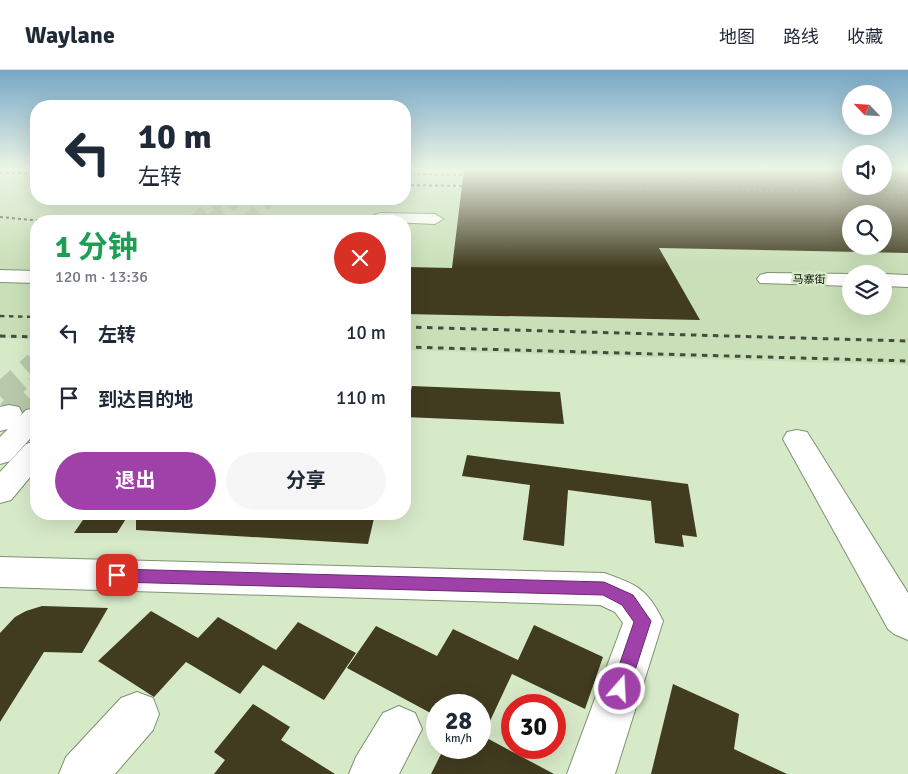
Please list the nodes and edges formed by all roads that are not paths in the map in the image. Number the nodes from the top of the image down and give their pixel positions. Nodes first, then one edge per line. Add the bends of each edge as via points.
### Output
1 (411, 219) edge
2 (435, 219) dead end
3 (0, 276) edge
4 (30, 277) edge
5 (767, 279) dead end
6 (842, 280) edge
7 (892, 280) edge
8 (908, 281) edge
9 (30, 422) tunnel mouth
10 (797, 439) dead end
11 (0, 454) edge
12 (30, 458) edge
13 (0, 492) edge
14 (0, 572) edge
15 (908, 622) edge
16 (137, 714) dead end
17 (399, 729) dead end
18 (83, 774) edge
19 (373, 774) edge
20 (591, 774) edge

1 - 2 street
3 - 4 street
5 - 6 street, 马寨街
7 - 8 street
9 - 11 street
10 - 15 street via 902,617
12 - 13 street
14 - 20 street via 604,589 628,600 643,621
16 - 18 street
17 - 19 street

